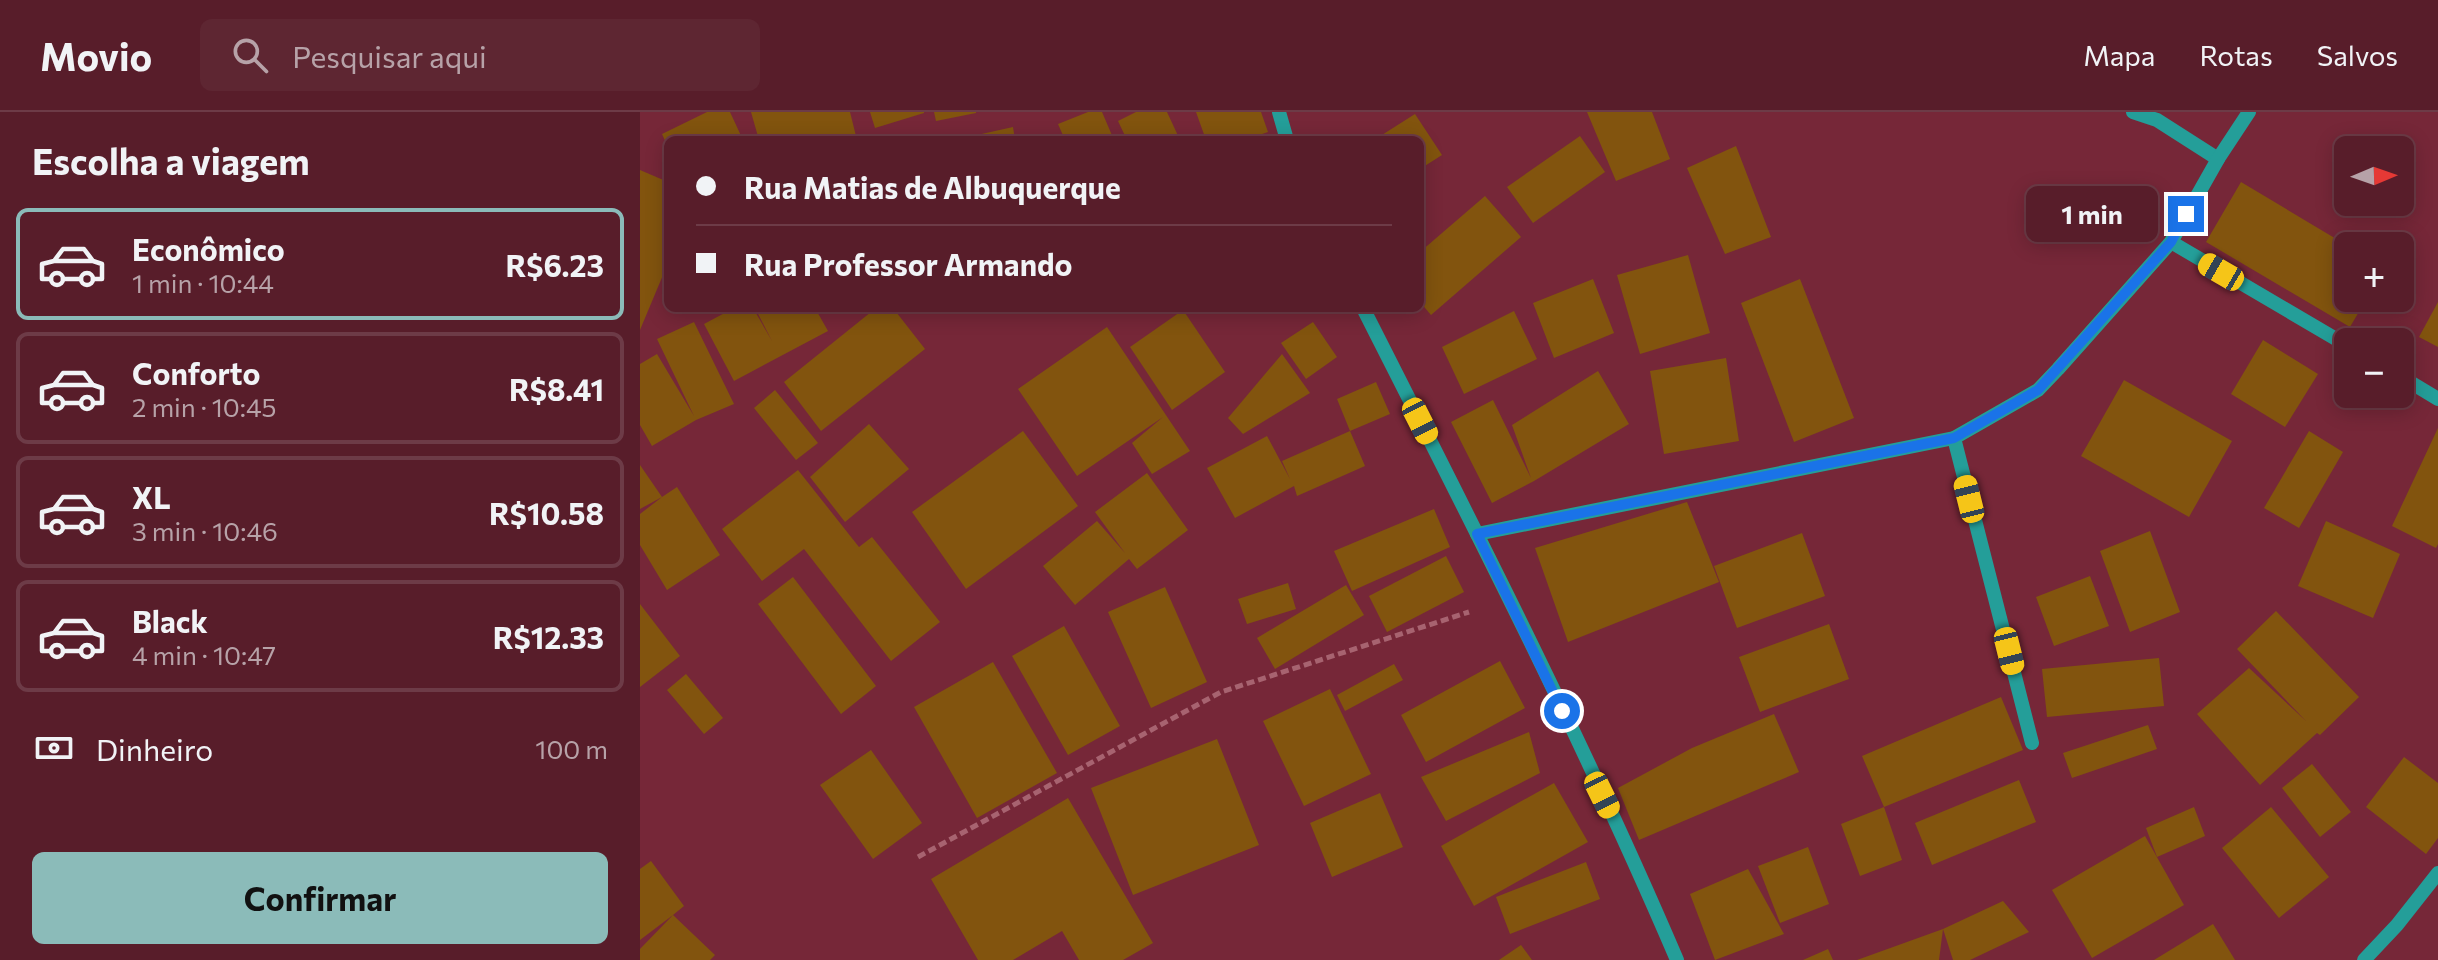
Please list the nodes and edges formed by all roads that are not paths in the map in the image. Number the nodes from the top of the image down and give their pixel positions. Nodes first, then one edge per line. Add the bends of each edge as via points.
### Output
1 (1279, 112) edge
2 (2133, 112) edge
3 (2249, 112) edge
4 (1286, 136) edge
5 (2218, 159) junction
6 (2171, 242) junction
7 (1365, 312) edge
8 (2334, 338) edge
9 (2414, 384) edge
10 (2438, 399) edge
11 (1954, 438) junction
12 (1477, 534) junction
13 (2032, 743) dead end
14 (2438, 873) edge
15 (1677, 960) edge
16 (2364, 960) edge

1 - 4 street
2 - 5 street via 2157,120
3 - 5 street
5 - 6 street
6 - 8 street
6 - 11 street via 2038,390
7 - 12 street
9 - 10 street
11 - 12 street
11 - 13 street
12 - 15 street
14 - 16 street

